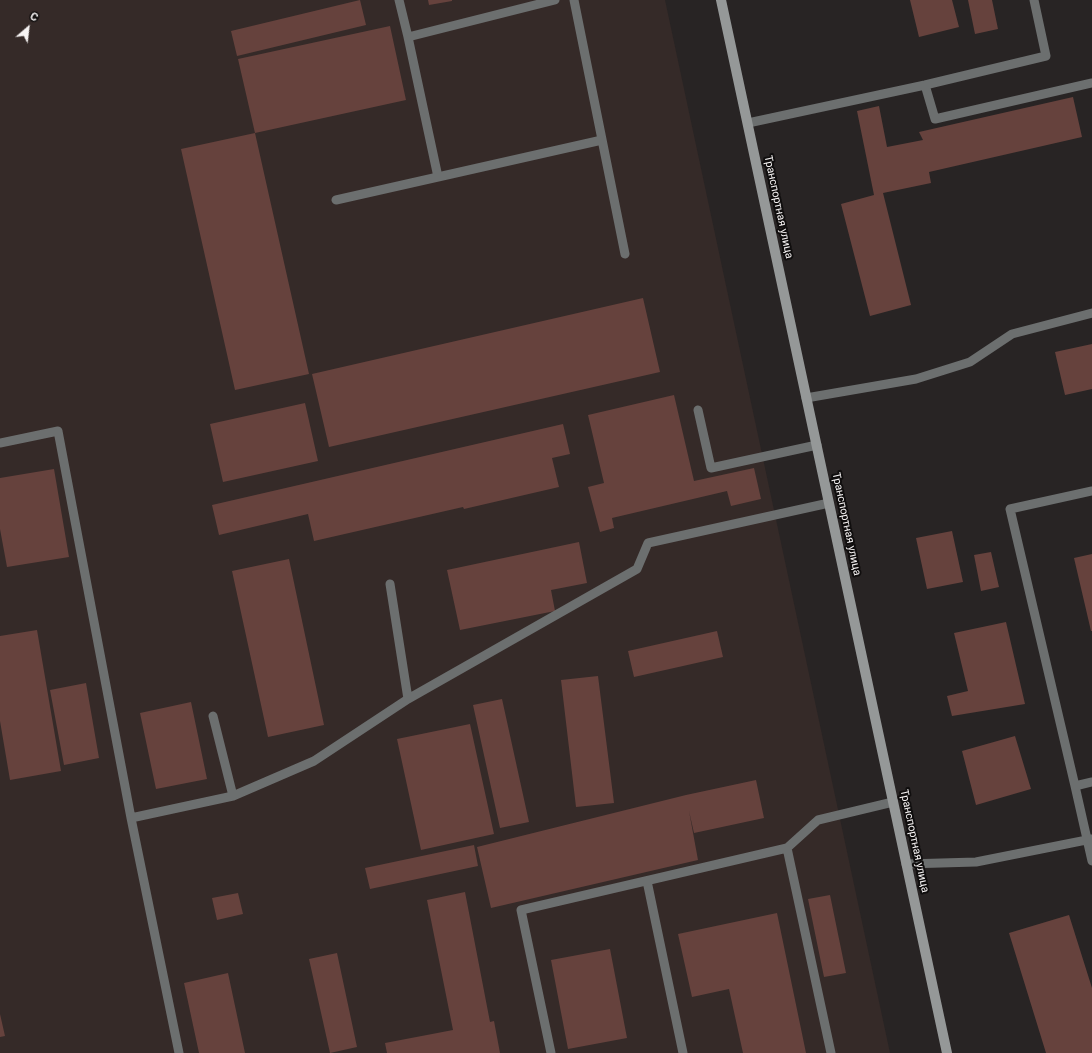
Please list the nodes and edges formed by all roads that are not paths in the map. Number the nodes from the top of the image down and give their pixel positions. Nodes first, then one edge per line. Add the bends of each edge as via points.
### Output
1 (399, 0) edge
2 (555, 0) edge
3 (574, 0) edge
4 (721, 0) edge
5 (1034, 0) edge
6 (408, 37) junction
7 (1092, 83) edge
8 (925, 85) junction
9 (748, 123) junction
10 (602, 140) junction
11 (438, 177) junction
12 (336, 200) dead end
13 (626, 254) dead end
14 (1092, 313) edge
15 (806, 398) junction
16 (698, 410) dead end
17 (0, 443) edge
18 (816, 445) junction
19 (1092, 490) edge
20 (829, 503) junction
21 (390, 584) dead end
22 (408, 699) junction
23 (213, 716) dead end
24 (1092, 782) edge
25 (1075, 786) junction
26 (233, 796) junction
27 (893, 802) junction
28 (131, 818) junction
29 (1090, 840) edge
30 (787, 848) junction
31 (1092, 861) edge
32 (906, 864) junction
33 (647, 880) junction
34 (179, 1053) edge
35 (551, 1053) edge
36 (683, 1053) edge
37 (830, 1053) edge
38 (947, 1053) edge

1 - 6 lane
2 - 6 lane
3 - 10 lane
4 - 9 main road, Транспортная улица
5 - 8 lane via 1046,56
6 - 11 lane
7 - 8 lane via 935,118
8 - 9 lane
9 - 15 main road, Транспортная улица
10 - 11 lane
10 - 13 lane
11 - 12 lane
14 - 15 lane via 1012,334 970,362 916,379
15 - 18 main road, Транспортная улица
16 - 18 lane via 711,468
17 - 28 lane via 58,431
18 - 20 main road, Транспортная улица
19 - 25 lane via 1010,508
20 - 22 lane via 648,543 637,570
20 - 27 main road, Транспортная улица
21 - 22 lane
22 - 26 lane via 314,761
23 - 26 lane
24 - 25 lane
25 - 29 lane
26 - 28 lane
27 - 30 lane via 818,820
27 - 32 main road, Транспортная улица
28 - 34 lane
29 - 31 lane
29 - 32 lane via 976,862
30 - 33 lane
30 - 37 lane
32 - 38 main road, Транспортная улица
33 - 35 lane via 521,910
33 - 36 lane

